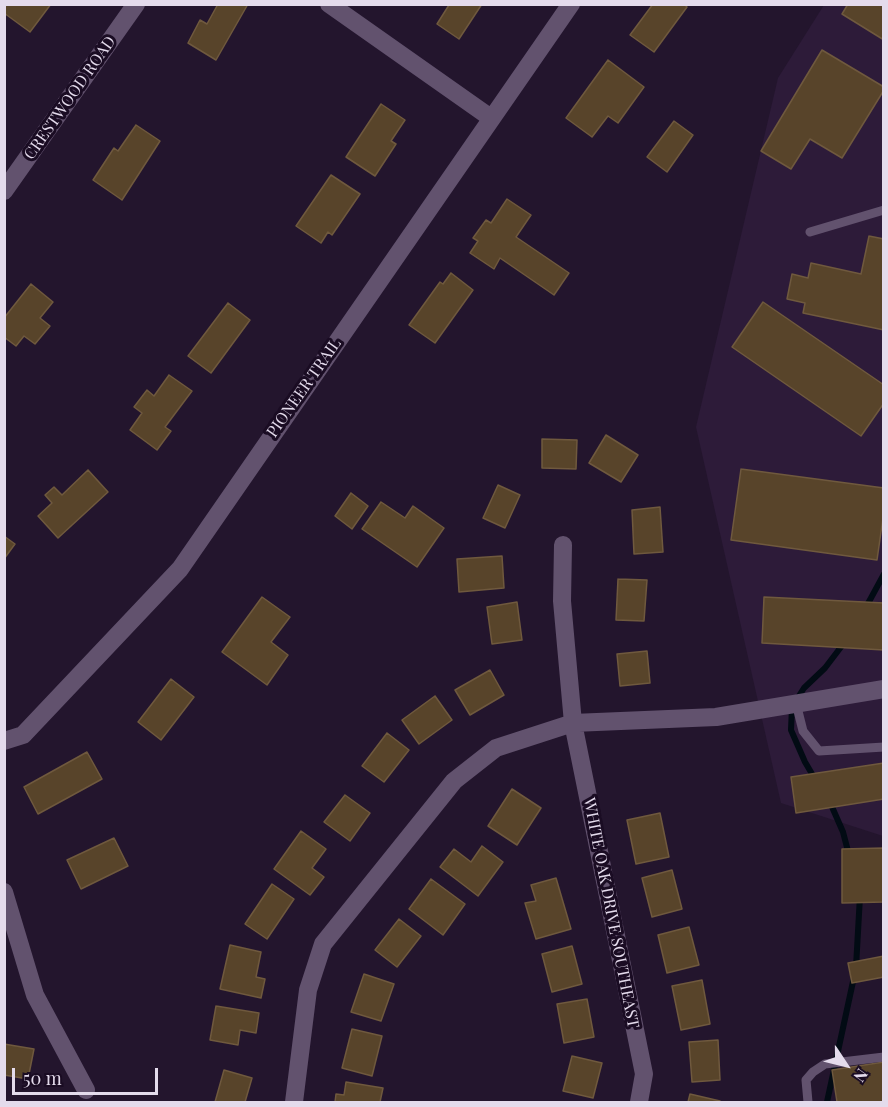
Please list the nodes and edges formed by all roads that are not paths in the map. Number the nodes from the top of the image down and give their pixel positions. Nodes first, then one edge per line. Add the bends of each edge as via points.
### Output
1 (136, 4) edge
2 (329, 4) edge
3 (571, 4) edge
4 (491, 118) junction
5 (4, 191) edge
6 (884, 210) edge
7 (810, 232) dead end
8 (562, 545) dead end
9 (884, 688) edge
10 (796, 703) junction
11 (573, 723) junction
12 (4, 741) edge
13 (884, 747) edge
14 (4, 892) edge
15 (884, 1057) edge
16 (86, 1090) dead end
17 (294, 1102) edge
18 (639, 1102) edge
19 (808, 1102) edge

1 - 5 street, CRESTWOOD ROAD
2 - 4 street
3 - 4 street, PIONEER TRAIL
4 - 12 street, PIONEER TRAIL via 180,569 23,735
6 - 7 lane
8 - 11 street, WHITE OAK DRIVE SOUTHEAST via 561,601
9 - 10 street
10 - 11 street via 716,717
10 - 13 lane via 803,730 819,751
11 - 17 street via 496,748 454,781 323,944 308,990
11 - 18 street, WHITE OAK DRIVE SOUTHEAST via 644,1074
14 - 16 street via 35,995
15 - 19 lane via 825,1064 806,1080

